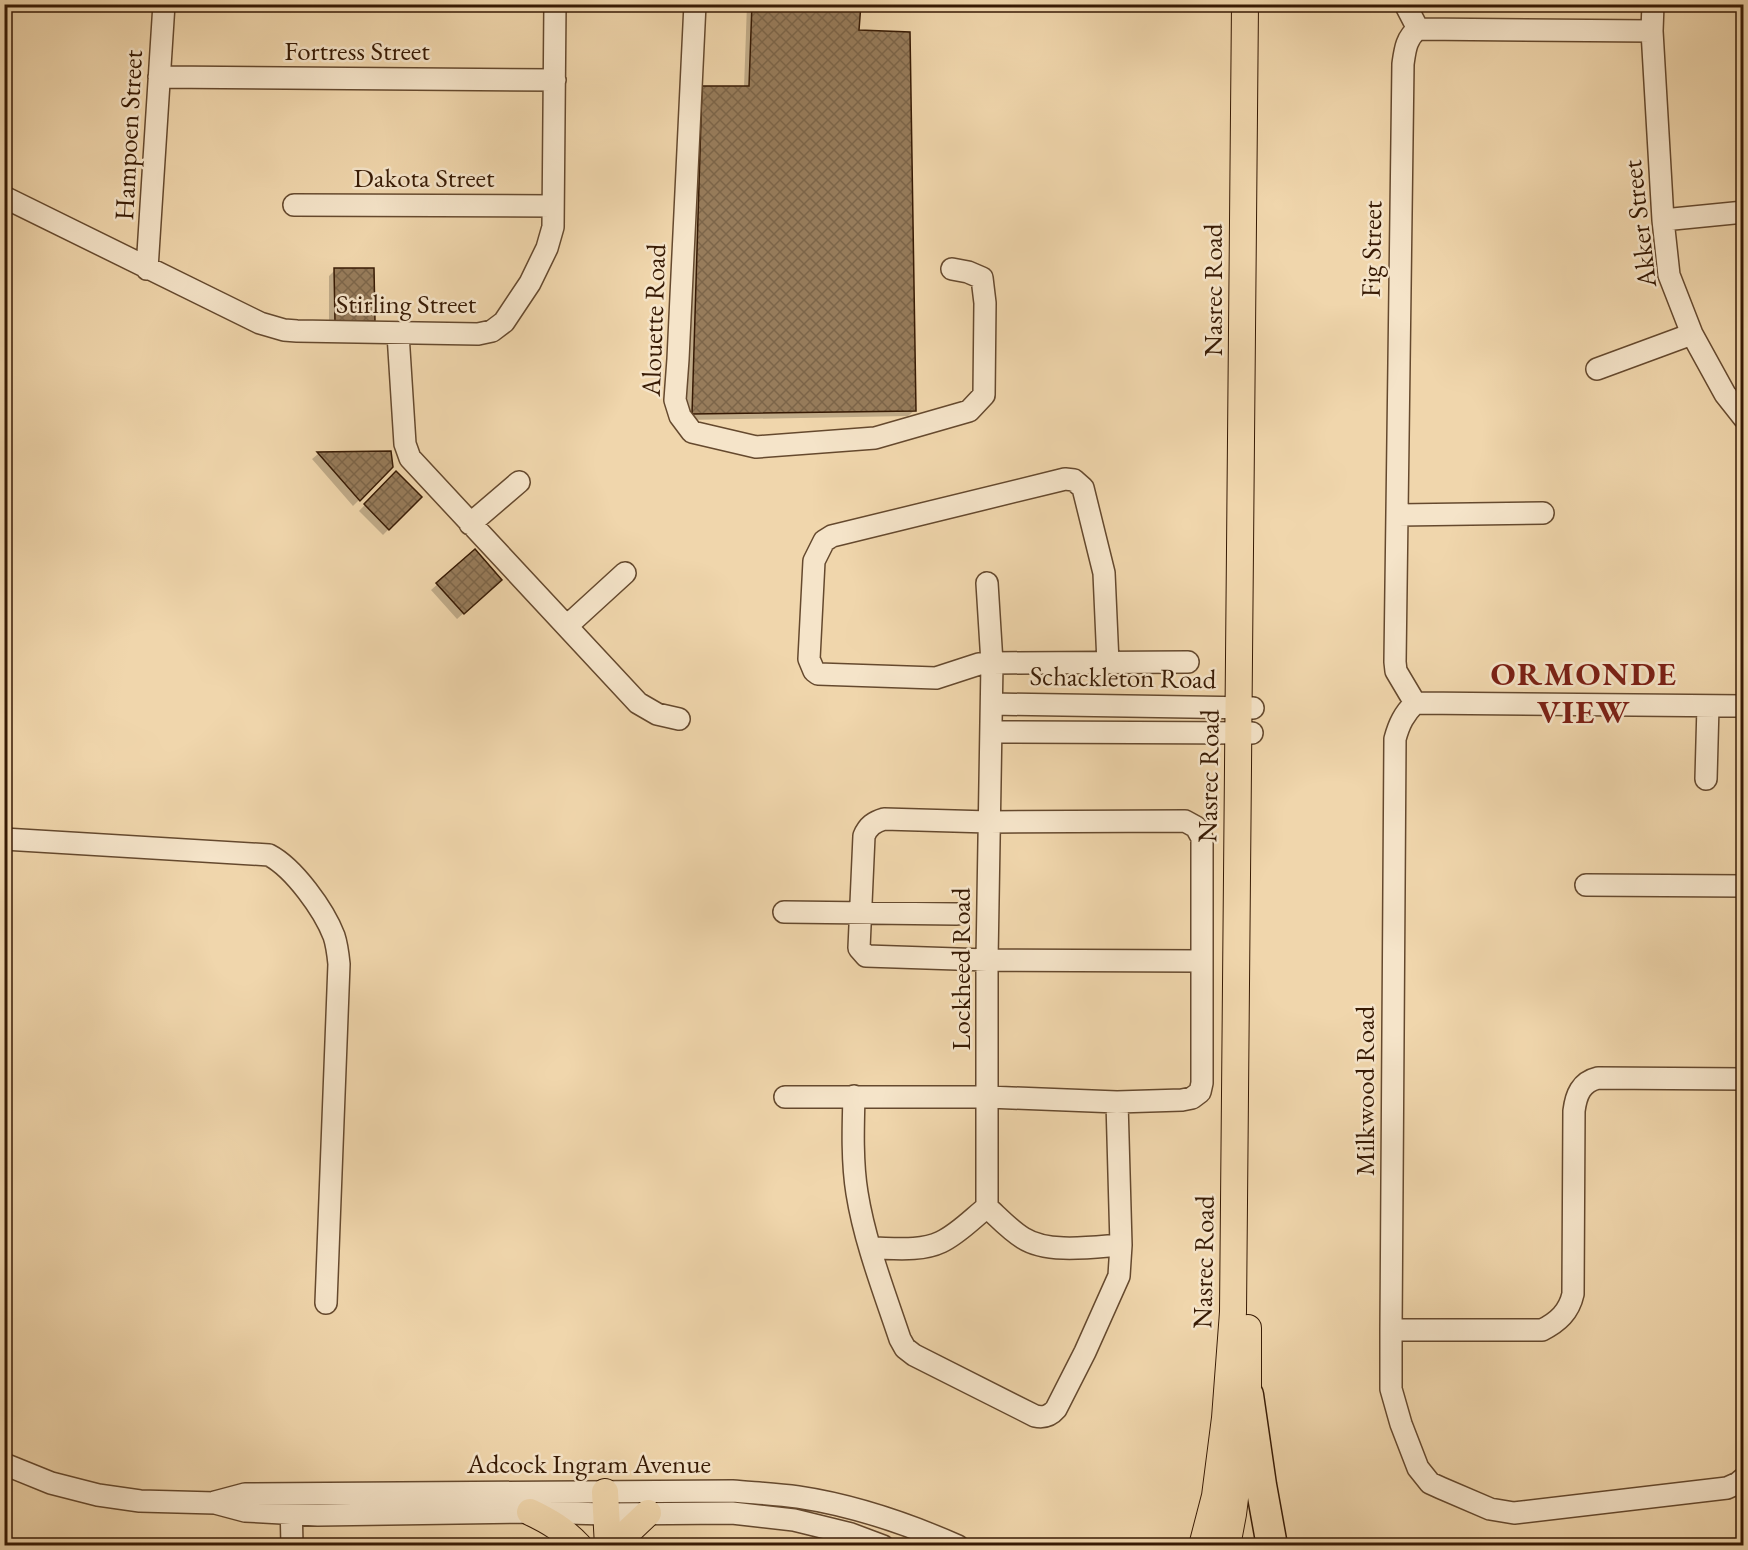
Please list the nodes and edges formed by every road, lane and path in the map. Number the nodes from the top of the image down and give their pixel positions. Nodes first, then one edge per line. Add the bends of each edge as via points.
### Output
1 (164, 4) edge
2 (555, 4) edge
3 (695, 4) edge
4 (1245, 4) edge
5 (1257, 4) edge
6 (1405, 4) edge
7 (1653, 4) edge
8 (1418, 29) junction
9 (1652, 31) junction
10 (159, 77) junction
11 (555, 80) junction
12 (4, 197) edge
13 (294, 205) dead end
14 (553, 206) junction
15 (1743, 212) edge
16 (1663, 220) junction
17 (147, 268) junction
18 (952, 269) dead end
19 (398, 334) junction
20 (1692, 334) junction
21 (1597, 369) dead end
22 (1743, 418) edge
23 (519, 482) dead end
24 (1543, 513) dead end
25 (1398, 515) junction
26 (470, 524) junction
27 (625, 573) dead end
28 (987, 582) dead end
29 (567, 626) junction
30 (1188, 662) dead end
31 (992, 663) junction
32 (1108, 663) junction
33 (1414, 702) junction
34 (992, 704) junction
35 (1117, 705) junction
36 (1708, 706) junction
37 (1743, 706) edge
38 (1246, 708) junction
39 (679, 719) dead end
40 (991, 732) junction
41 (1116, 733) junction
42 (1245, 733) junction
43 (1706, 779) dead end
44 (989, 822) junction
45 (4, 839) edge
46 (1586, 885) dead end
47 (1743, 886) edge
48 (784, 912) dead end
49 (861, 912) junction
50 (957, 914) dead end
51 (987, 960) junction
52 (1202, 961) junction
53 (1743, 1079) edge
54 (854, 1096) junction
55 (785, 1097) dead end
56 (988, 1097) junction
57 (1117, 1102) junction
58 (987, 1207) junction
59 (1121, 1245) junction
60 (870, 1248) junction
61 (326, 1304) dead end
62 (1390, 1330) junction
63 (1248, 1395) junction
64 (4, 1464) edge
65 (1743, 1478) edge
66 (605, 1503) junction
67 (291, 1504) junction
68 (530, 1512) junction
69 (648, 1513) junction
70 (292, 1545) edge
71 (579, 1545) edge
72 (608, 1545) edge
73 (621, 1545) edge
74 (883, 1545) edge
75 (958, 1545) edge
76 (1202, 1545) edge
77 (1227, 1545) edge
78 (1272, 1545) edge

1 - 10 street, Hampoen Street
2 - 11 street, Stirling Street
3 - 18 street, Alouette Road via 675,400 680,416 692,432 756,447 875,438 969,411 984,395 985,303 982,278
4 - 38 main road, Nasrec Road
5 - 38 main road, Nasrec Road
6 - 8 street
7 - 9 street, Akker Street
8 - 9 street
8 - 25 street, Fig Street via 1407,41 1403,64
9 - 16 street, Akker Street
10 - 11 street, Fortress Street
10 - 17 street, Hampoen Street
11 - 14 street, Stirling Street
12 - 17 street, Stirling Street
13 - 14 street, Dakota Street
14 - 19 street, Stirling Street via 547,248 530,283 498,328 478,334
15 - 16 street
16 - 20 street, Akker Street via 1669,275
17 - 19 street, Stirling Street via 260,323 284,330
19 - 26 street via 406,452
20 - 21 street
20 - 22 street, Akker Street
23 - 26 street
24 - 25 street
25 - 33 street, Fig Street via 1395,662
26 - 29 street
27 - 29 street
28 - 31 street, Lockheed Road
29 - 39 street via 638,703 657,714
30 - 32 street
31 - 32 street
31 - 32 street via 936,678 824,675 814,671 809,659 814,561 824,541 1030,487 1074,480 1083,488 1104,573
31 - 34 street, Lockheed Road
33 - 36 street
33 - 62 street, Milkwood Road via 1405,712 1395,739
34 - 35 street, Schackleton Road
34 - 40 street, Lockheed Road
35 - 38 street, Schackleton Road
35 - 41 street
36 - 37 street
36 - 43 street
38 - 42 main road, Nasrec Road
40 - 41 street, Schackleton Road
40 - 44 street, Lockheed Road
41 - 42 street, Schackleton Road
42 - 63 main road, Nasrec Road
42 - 76 main road, Nasrec Road via 1233,1312 1217,1485
44 - 49 street via 884,819 871,825 864,836
44 - 51 street, Lockheed Road
44 - 52 street via 1185,821 1196,827 1202,838
45 - 61 street via 269,855 304,887 329,924 339,964
46 - 47 street
48 - 49 street
49 - 50 street
49 - 51 street via 860,948 866,956
51 - 52 street
51 - 56 street, Lockheed Road
52 - 57 street via 1200,1092 1182,1100
53 - 62 street via 1598,1078 1579,1092 1574,1111 1573,1294 1566,1312 1551,1326 1542,1330
54 - 55 street
54 - 56 street
54 - 60 street via 857,1192
56 - 57 street
56 - 58 street, Lockheed Road
57 - 59 street
58 - 59 street via 1035,1244 1063,1248
58 - 60 street via 954,1234 933,1245
59 - 60 street via 1119,1276 1085,1352 1056,1409 1041,1417 905,1348
62 - 65 street, Milkwood Road via 1390,1389 1401,1424 1423,1475 1430,1483 1452,1493 1491,1509 1514,1513 1727,1488
63 - 77 main road, Nasrec Road
63 - 78 highway
64 - 67 street, Adcock Ingram Avenue via 51,1484 140,1501 215,1503 245,1494
66 - 67 street, Adcock Ingram Avenue
66 - 68 street, Adcock Ingram Avenue
66 - 69 street, Adcock Ingram Avenue
66 - 72 main road
66 - 75 street, Adcock Ingram Avenue via 732,1491 799,1497 860,1511
67 - 68 street, Adcock Ingram Avenue
67 - 70 street
68 - 71 main road via 550,1521
69 - 73 main road
69 - 74 street, Adcock Ingram Avenue via 732,1514 794,1520

